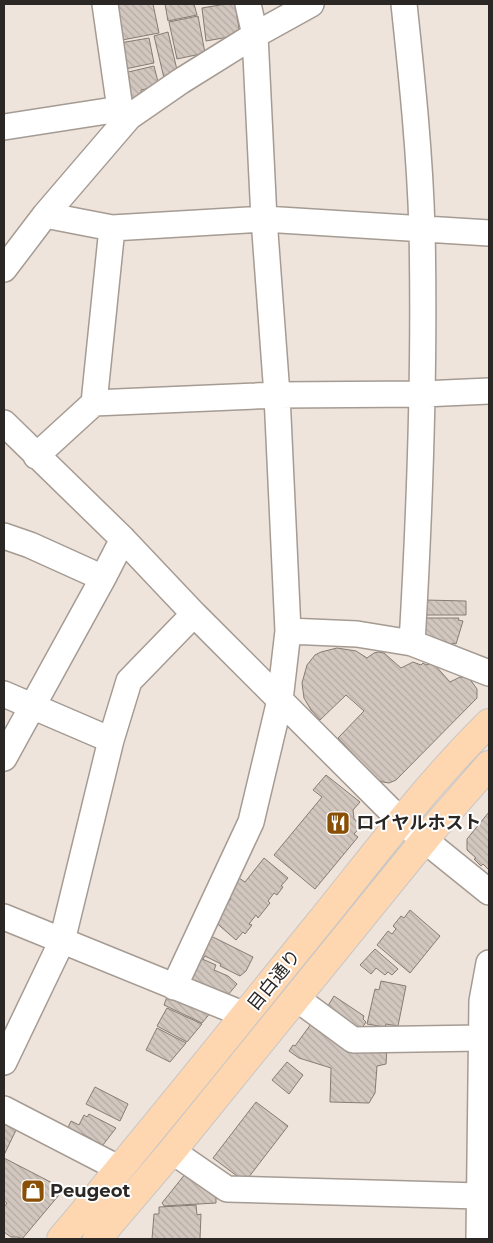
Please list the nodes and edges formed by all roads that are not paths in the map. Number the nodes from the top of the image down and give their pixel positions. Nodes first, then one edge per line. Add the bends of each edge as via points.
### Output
1 (105, 4) edge
2 (248, 4) edge
3 (311, 4) edge
4 (404, 4) edge
5 (255, 35) junction
6 (124, 113) junction
7 (4, 126) edge
8 (46, 215) junction
9 (264, 220) junction
10 (112, 228) junction
11 (422, 229) junction
12 (489, 233) edge
13 (6, 263) edge
14 (489, 391) edge
15 (423, 394) junction
16 (277, 396) junction
17 (94, 403) junction
18 (4, 423) edge
19 (36, 456) junction
20 (4, 536) edge
21 (123, 539) junction
22 (103, 578) junction
23 (194, 614) junction
24 (288, 631) junction
25 (412, 643) junction
26 (489, 673) edge
27 (4, 694) edge
28 (280, 700) junction
29 (32, 706) junction
30 (489, 723) edge
31 (112, 740) junction
32 (4, 758) edge
33 (489, 765) edge
34 (402, 821) junction
35 (425, 841) junction
36 (489, 892) edge
37 (4, 917) edge
38 (62, 941) junction
39 (489, 963) edge
40 (174, 987) junction
41 (296, 998) junction
42 (245, 1015) junction
43 (481, 1038) junction
44 (4, 1062) edge
45 (4, 1109) edge
46 (172, 1151) junction
47 (120, 1169) junction
48 (479, 1196) junction
49 (61, 1239) edge
50 (96, 1239) edge
51 (479, 1239) edge

1 - 6 street
2 - 5 street
3 - 5 street
4 - 11 street via 415,105
5 - 6 street
5 - 9 street
6 - 7 street
6 - 8 street
8 - 10 street
8 - 13 street
9 - 10 street
9 - 11 street
9 - 16 street
10 - 17 street
11 - 12 street
11 - 15 street
14 - 15 street
15 - 16 street
15 - 25 street
16 - 17 street
16 - 24 street
17 - 19 street
18 - 19 street
19 - 21 street
20 - 22 street
21 - 22 street
21 - 23 street
22 - 29 street
23 - 28 street
23 - 31 street via 129,680
24 - 25 street via 357,634
24 - 28 street
25 - 26 street
27 - 29 street
28 - 34 street
28 - 40 street via 251,822
29 - 31 street
29 - 32 street
30 - 34 main road, 目白通り
31 - 38 street
33 - 35 main road, 目白通り
34 - 35 street
34 - 42 main road, 目白通り
35 - 36 street
35 - 41 main road, 目白通り
37 - 38 street
38 - 40 street
38 - 44 street
39 - 43 street via 482,1001
40 - 42 street
41 - 43 street via 353,1040
41 - 46 main road, 目白通り
42 - 47 main road, 目白通り
43 - 48 street
45 - 47 street
46 - 48 street via 226,1189
46 - 50 main road, 目白通り
47 - 49 main road, 目白通り
48 - 51 street

